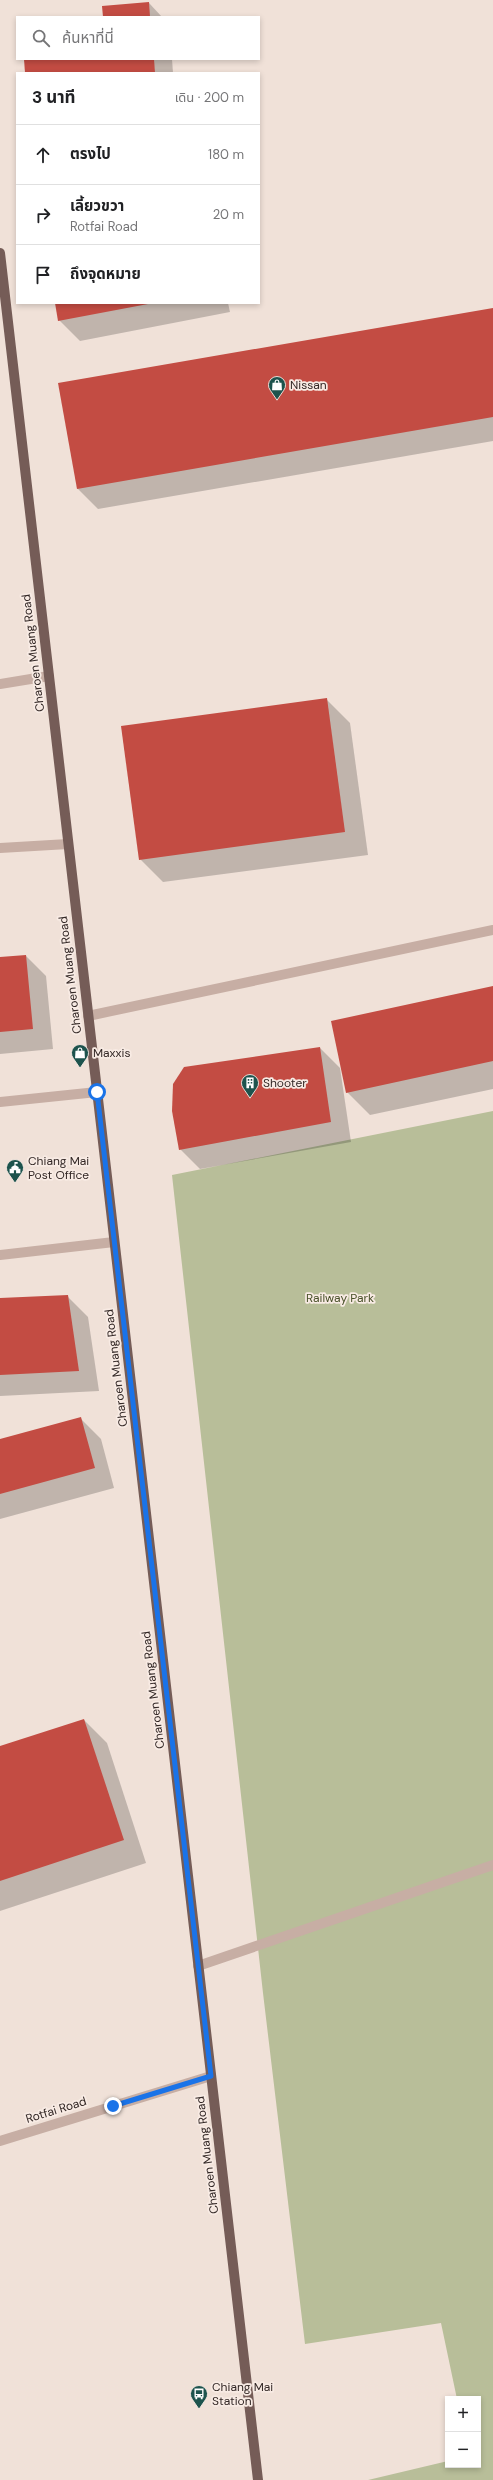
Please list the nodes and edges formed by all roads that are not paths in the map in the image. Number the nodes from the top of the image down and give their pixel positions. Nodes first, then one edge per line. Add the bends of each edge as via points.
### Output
1 (0, 253) edge
2 (49, 676) junction
3 (0, 684) edge
4 (68, 844) junction
5 (0, 848) edge
6 (493, 930) edge
7 (88, 1016) junction
8 (97, 1092) junction
9 (0, 1102) edge
10 (114, 1242) junction
11 (0, 1255) edge
12 (493, 1865) edge
13 (198, 1966) junction
14 (211, 2076) junction
15 (0, 2141) edge
16 (258, 2480) edge

1 - 2 main road, Charoen Muang Road
2 - 3 street
2 - 4 main road, Charoen Muang Road
4 - 5 street
4 - 7 main road, Charoen Muang Road
6 - 7 street
7 - 8 main road, Charoen Muang Road
8 - 9 street
8 - 10 main road, Charoen Muang Road
10 - 11 street
10 - 13 main road, Charoen Muang Road
12 - 13 street
13 - 14 main road, Charoen Muang Road
14 - 15 street, Rotfai Road
14 - 16 main road, Charoen Muang Road

